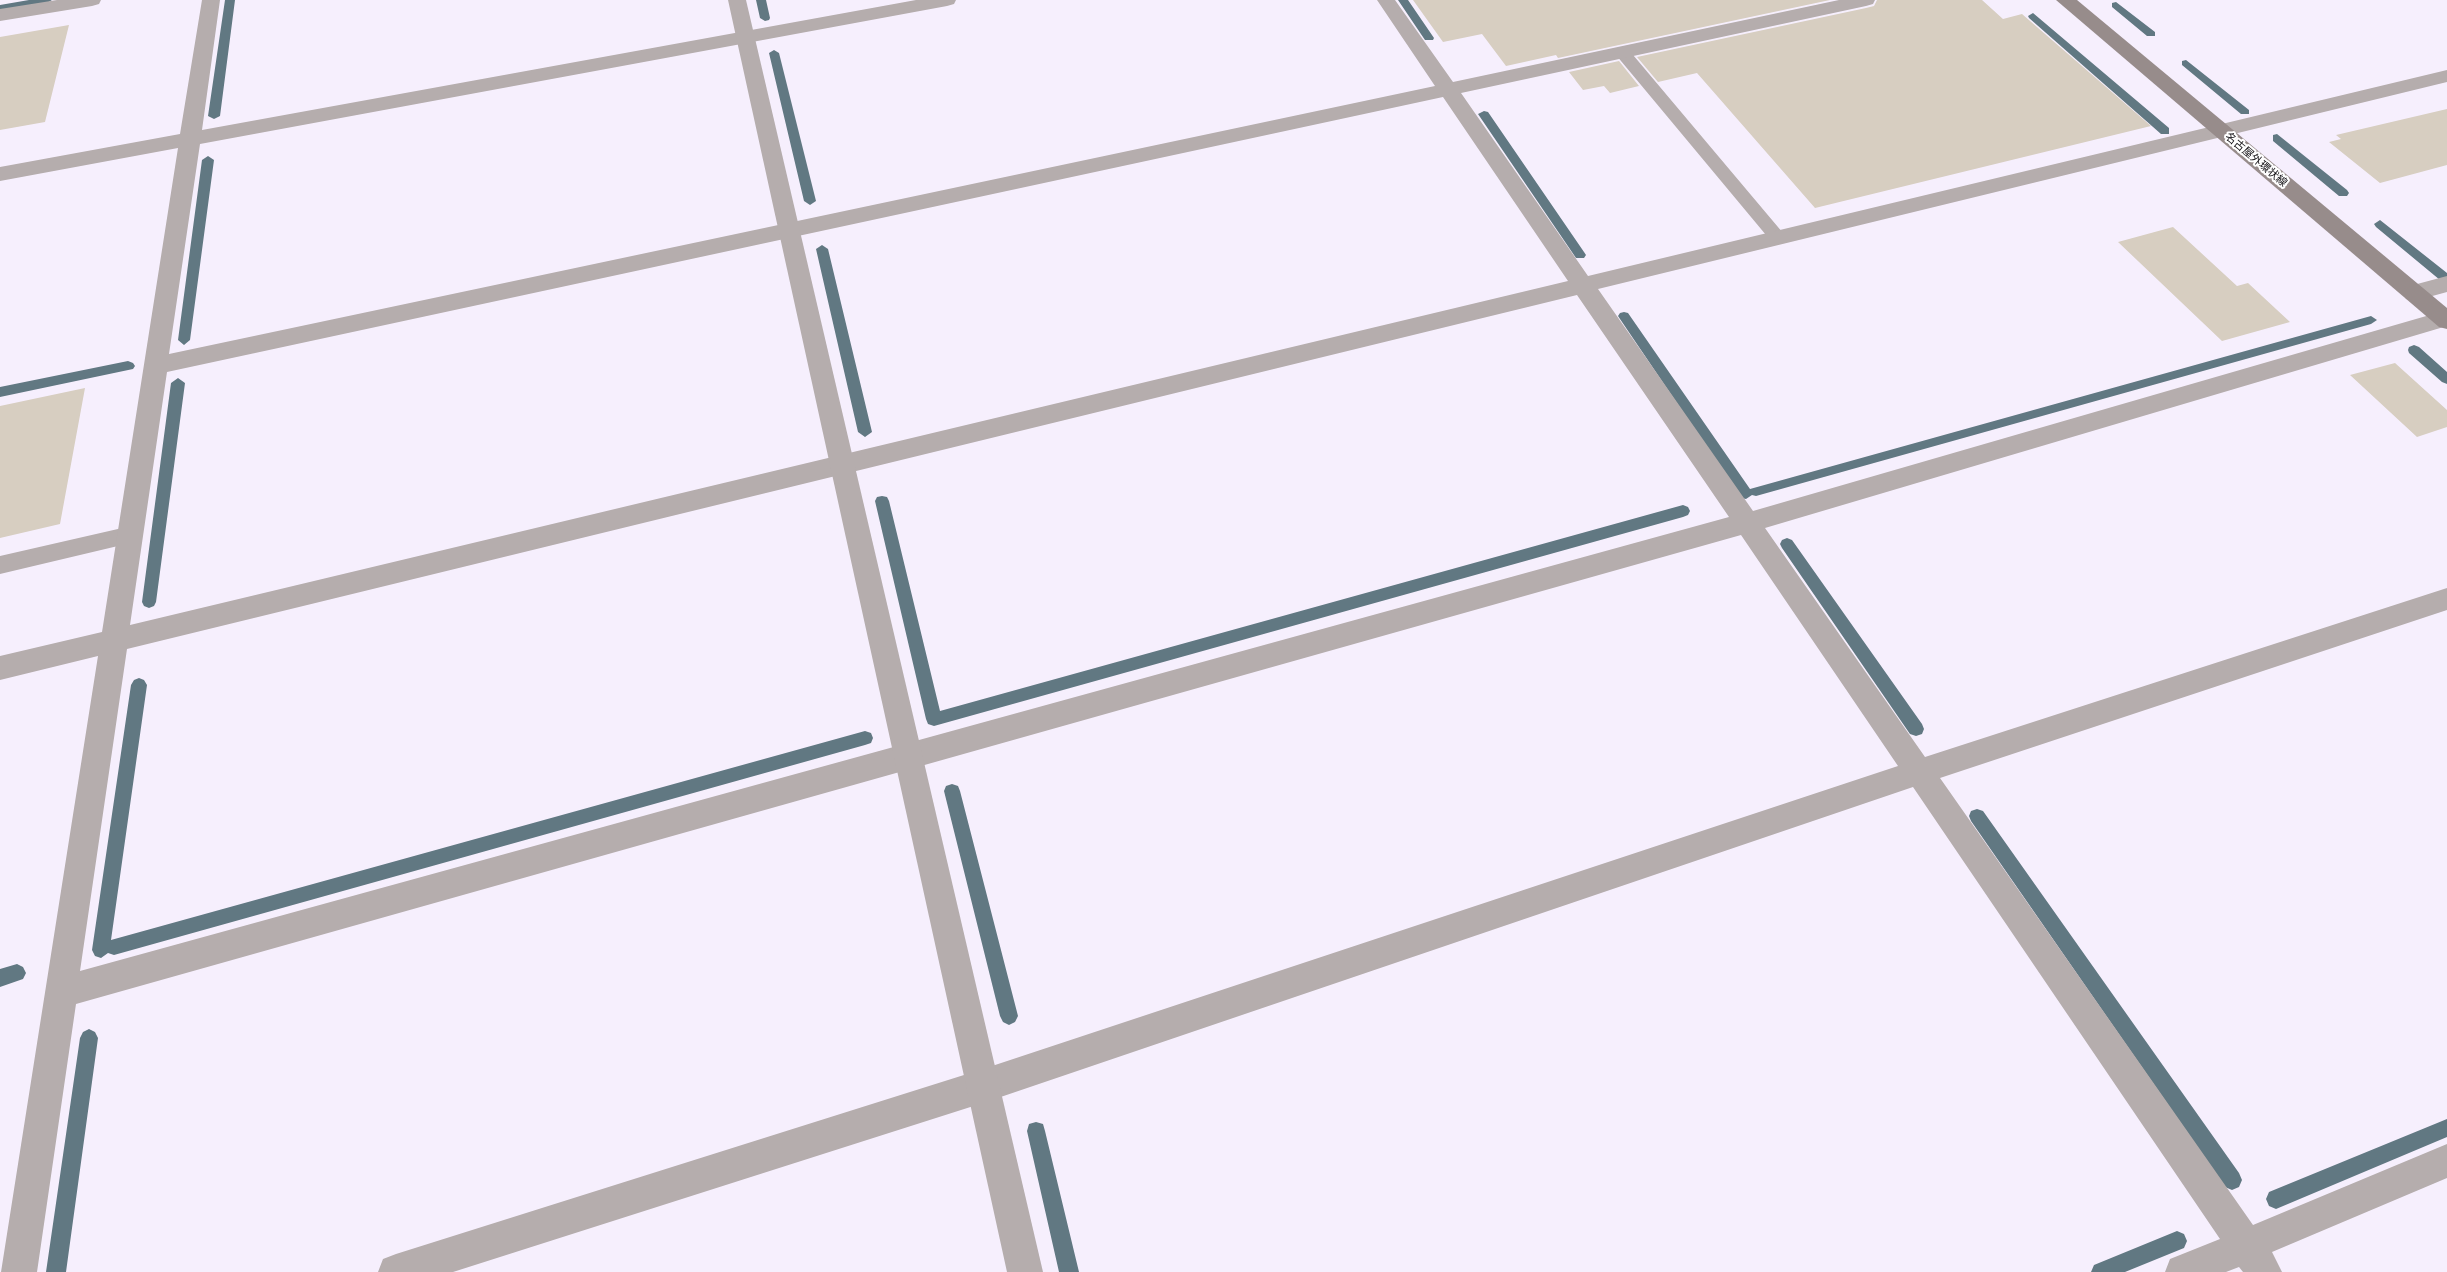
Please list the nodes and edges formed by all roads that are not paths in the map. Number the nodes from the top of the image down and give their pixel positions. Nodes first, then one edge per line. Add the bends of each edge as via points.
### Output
1 (92, 0) edge
2 (212, 0) edge
3 (737, 0) edge
4 (947, 0) edge
5 (1386, 0) edge
6 (1866, 0) edge
7 (2065, 0) edge
8 (0, 15) edge
9 (746, 37) junction
10 (1622, 52) junction
11 (2447, 76) edge
12 (1447, 90) junction
13 (2220, 130) junction
14 (190, 139) junction
15 (0, 174) edge
16 (789, 230) junction
17 (1777, 238) junction
18 (2447, 284) edge
19 (1583, 285) junction
20 (2414, 293) junction
21 (2446, 319) edge
22 (156, 366) junction
23 (842, 464) junction
24 (1746, 522) junction
25 (131, 535) junction
26 (0, 565) edge
27 (2447, 599) edge
28 (115, 640) junction
29 (0, 668) edge
30 (908, 757) junction
31 (1919, 772) junction
32 (62, 992) junction
33 (983, 1086) junction
34 (2447, 1161) edge
35 (2255, 1259) edge
36 (19, 1272) edge
37 (396, 1272) edge
38 (1025, 1272) edge
39 (2183, 1272) edge

1 - 8 street
2 - 14 street
3 - 9 street
4 - 9 street
5 - 12 street
6 - 10 street
7 - 13 main road, 名古屋外環状線
9 - 14 street
9 - 16 street
10 - 12 street
10 - 17 lane
11 - 13 street
12 - 16 street
12 - 19 street
13 - 17 street
13 - 20 main road, 名古屋外環状線
14 - 15 street
14 - 22 street
16 - 22 street
16 - 23 street
17 - 19 street
18 - 20 street
19 - 23 street
19 - 24 street
20 - 21 main road, 名古屋外環状線
21 - 24 street
22 - 25 street
23 - 28 street
23 - 30 street
24 - 30 street
24 - 31 street
25 - 26 lane
25 - 28 street
27 - 31 street
28 - 29 street
28 - 32 street
30 - 32 street
30 - 33 street
31 - 33 street
31 - 35 street
32 - 36 street
33 - 37 street
33 - 38 street
34 - 35 street
35 - 39 street

